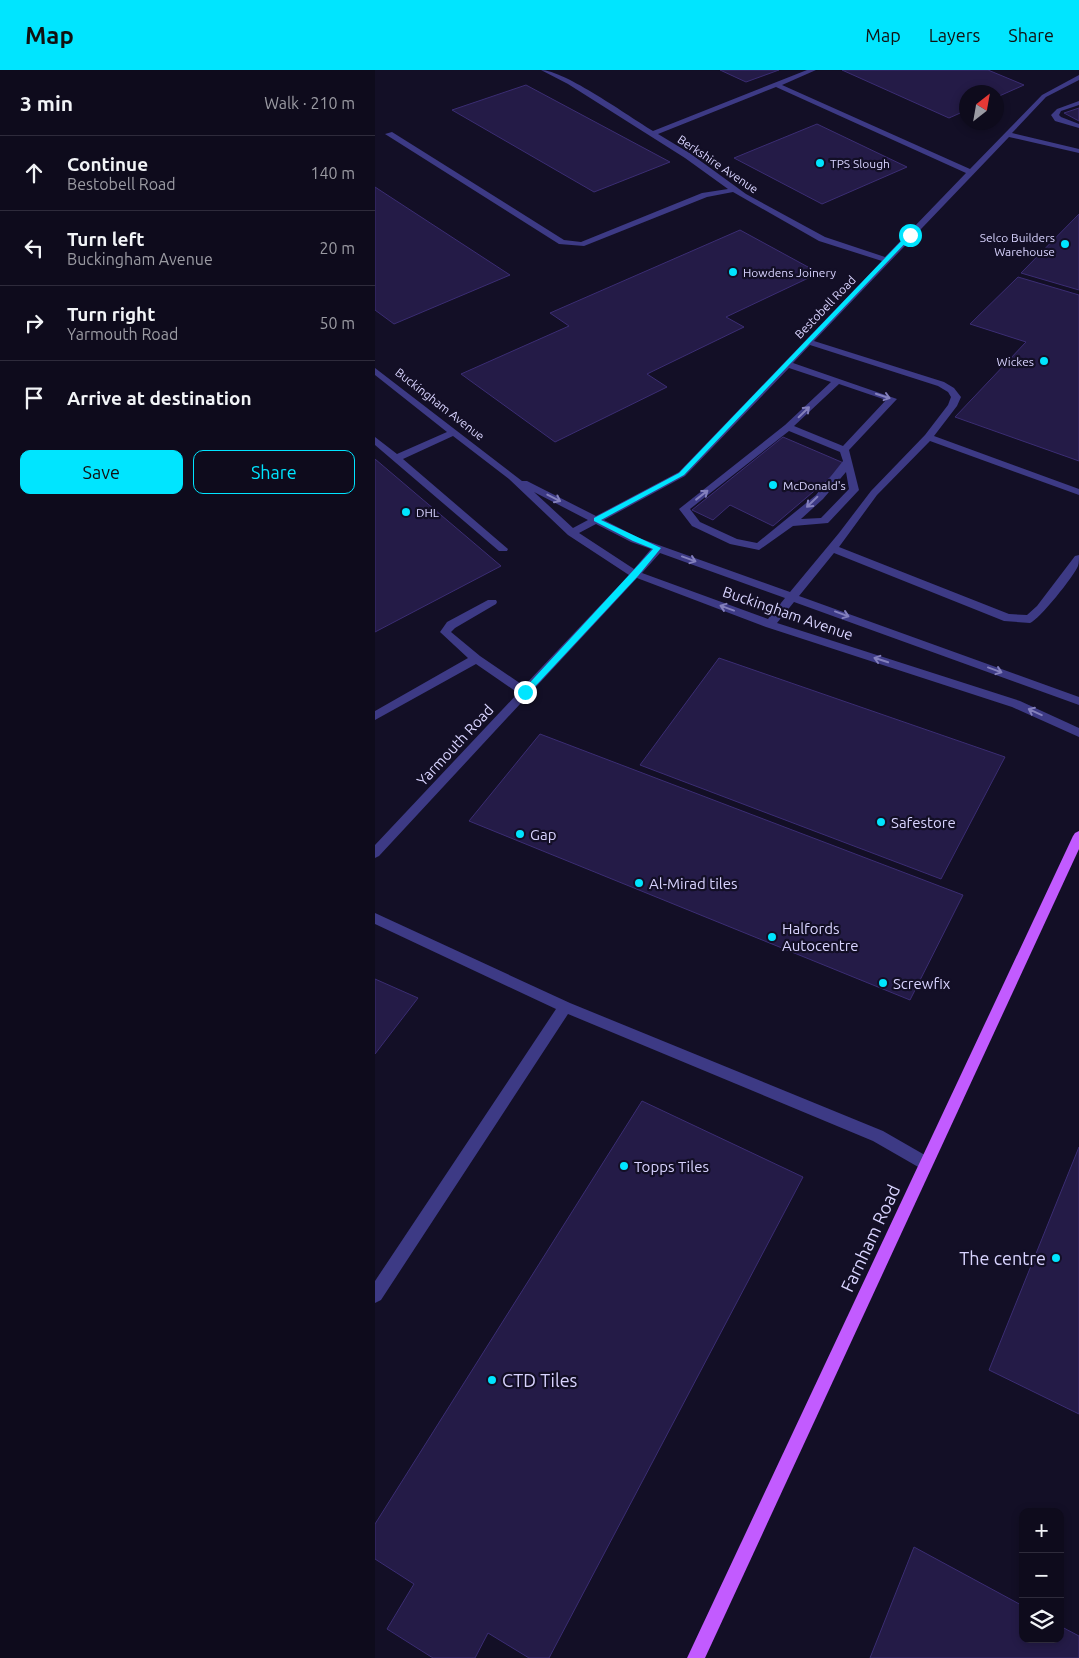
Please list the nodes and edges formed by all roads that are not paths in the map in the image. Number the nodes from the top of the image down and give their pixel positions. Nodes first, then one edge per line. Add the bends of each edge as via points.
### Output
1 (544, 70) edge
2 (813, 70) edge
3 (1079, 77) edge
4 (777, 84) junction
5 (1079, 103) edge
6 (1079, 126) edge
7 (389, 134) dead end
8 (652, 134) junction
9 (1007, 134) junction
10 (1079, 151) edge
11 (971, 172) junction
12 (734, 190) junction
13 (887, 260) junction
14 (808, 342) junction
15 (787, 364) junction
16 (375, 371) edge
17 (837, 381) junction
18 (788, 428) junction
19 (453, 432) junction
20 (928, 437) junction
21 (375, 440) edge
22 (844, 450) junction
23 (395, 458) junction
24 (848, 461) junction
25 (512, 477) junction
26 (1079, 492) edge
27 (596, 520) junction
28 (790, 523) junction
29 (572, 533) junction
30 (657, 548) junction
31 (832, 548) junction
32 (503, 549) dead end
33 (1079, 558) edge
34 (635, 574) junction
35 (792, 596) junction
36 (492, 602) dead end
37 (770, 624) junction
38 (476, 659) junction
39 (525, 692) junction
40 (1079, 701) edge
41 (375, 716) edge
42 (1079, 733) edge
43 (1079, 836) edge
44 (375, 853) edge
45 (375, 918) edge
46 (565, 1007) junction
47 (925, 1163) junction
48 (375, 1295) edge
49 (696, 1658) edge

1 - 8 street, Berkshire Avenue
2 - 4 street
3 - 9 street, Bestobell Road via 1044,96
4 - 8 street
4 - 11 street
5 - 6 street via 1059,110 1055,115
7 - 12 street via 562,242 581,244 705,195
8 - 12 street, Berkshire Avenue
9 - 10 street
9 - 11 street, Bestobell Road
11 - 13 street, Bestobell Road
12 - 13 street, Berkshire Avenue via 822,239
13 - 14 street, Bestobell Road
14 - 15 street, Bestobell Road
14 - 20 street via 941,384 951,390 956,397 952,406
15 - 17 street
15 - 27 street, Bestobell Road via 682,474
16 - 19 street, Buckingham Avenue
18 -> 17 street
17 -> 22 street via 892,399
18 - 22 street
28 -> 18 street via 759,547 733,542 696,524 684,509
19 - 23 street
19 - 25 street, Buckingham Avenue
20 - 26 street
20 - 31 street via 874,493
21 - 23 street
22 - 24 street
23 - 32 street
24 -> 28 street via 840,476
24 - 28 street via 854,490 824,521
25 -> 27 street, Buckingham Avenue
25 - 29 street, Buckingham Avenue
27 - 29 street, Bestobell Road
27 - 30 street, Buckingham Avenue
29 - 34 street, Buckingham Avenue
30 - 34 street, Yarmouth Road
30 -> 35 street, Buckingham Avenue
31 - 33 street via 1008,618 1030,619
31 - 35 street
37 -> 34 street, Buckingham Avenue
34 - 39 street, Yarmouth Road
35 - 37 street
35 -> 40 street, Buckingham Avenue
36 - 38 street via 451,625 445,632
42 -> 37 street, Buckingham Avenue via 1016,704
38 - 39 street
38 - 41 street
39 - 44 street, Yarmouth Road
43 - 47 main road, Farnham Road
45 - 46 street
46 - 47 street via 878,1136
46 - 48 street
47 - 49 main road, Farnham Road

